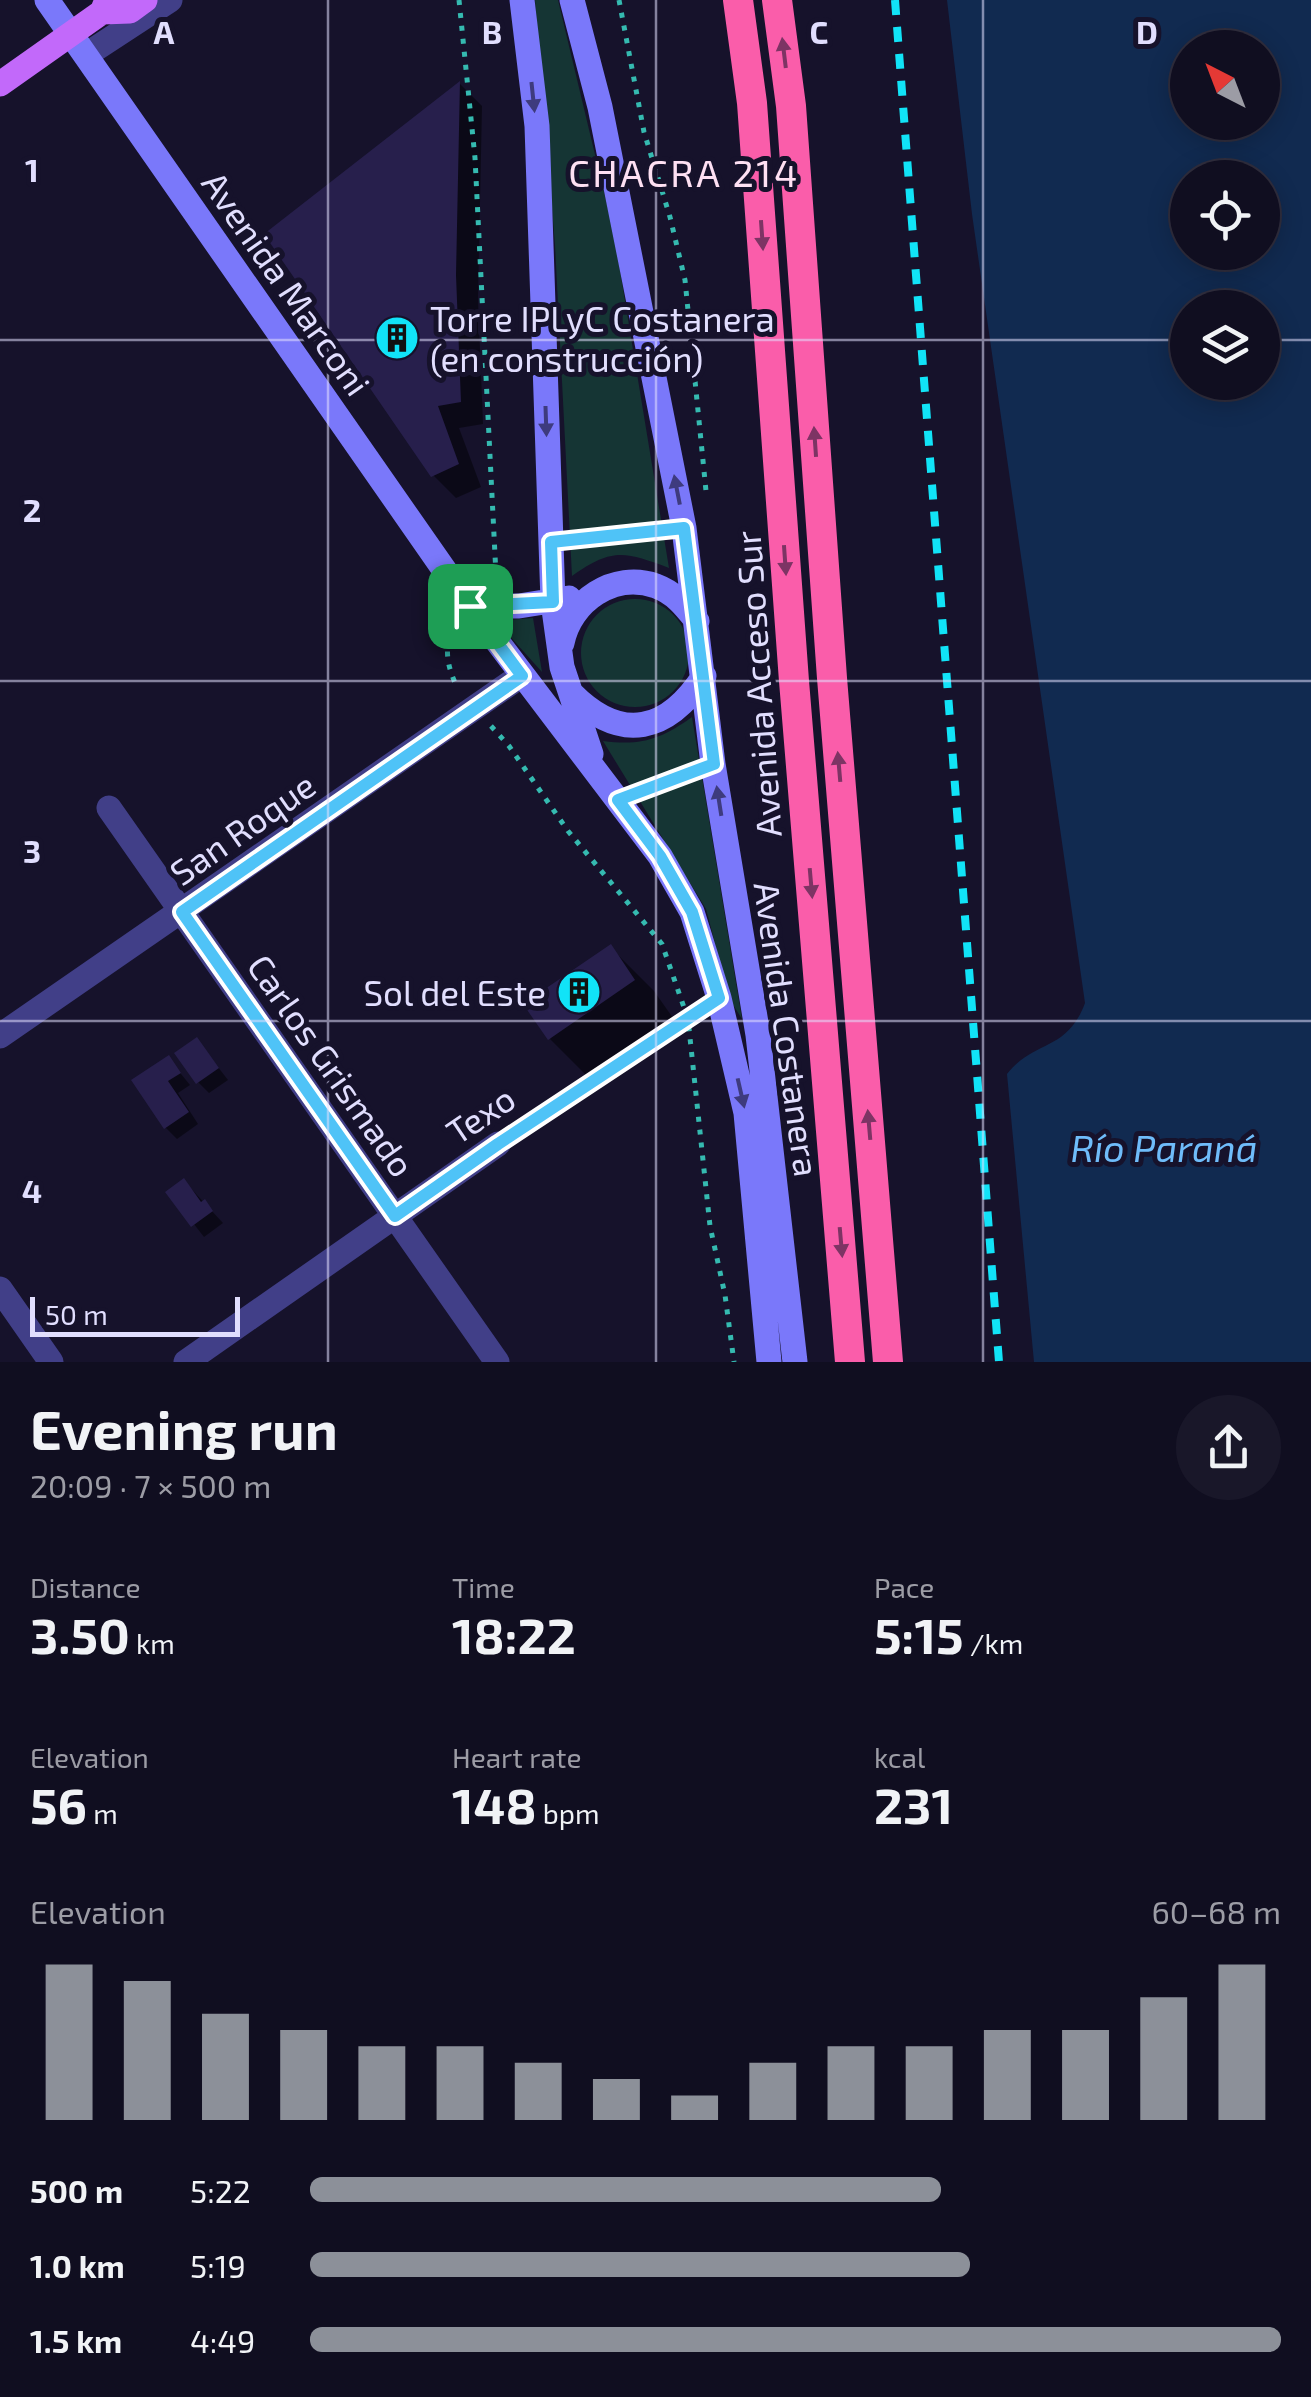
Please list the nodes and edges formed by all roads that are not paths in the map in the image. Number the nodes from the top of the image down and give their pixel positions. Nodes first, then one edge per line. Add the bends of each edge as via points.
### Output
1 (145, 0) edge
2 (170, 0) edge
3 (522, 0) edge
4 (572, 0) edge
5 (738, 0) edge
6 (777, 0) edge
7 (52, 2) edge
8 (105, 6) edge
9 (78, 45) junction
10 (0, 84) edge
11 (600, 590) junction
12 (553, 602) junction
13 (470, 606) junction
14 (697, 621) junction
15 (560, 650) junction
16 (522, 676) junction
17 (704, 676) junction
18 (570, 690) junction
19 (552, 713) joint
20 (597, 774) junction
21 (109, 808) dead end
22 (182, 912) junction
23 (0, 1036) edge
24 (498, 1144) road end
25 (395, 1216) junction
26 (0, 1288) edge
27 (50, 1362) edge
28 (186, 1362) edge
29 (496, 1362) edge
30 (768, 1362) edge
31 (795, 1362) edge
32 (850, 1362) edge
33 (888, 1362) edge

1 - 8 main road via 130,11
2 - 9 street
3 -> 12 main road, Avenida Costanera via 536,126
14 -> 4 main road, Avenida Costanera via 600,106
5 -> 32 highway, Avenida Acceso Sur via 752,103
33 -> 6 highway via 791,106
7 - 9 main road, Avenida Marconi
8 - 9 main road
9 - 10 main road
9 - 13 main road, Avenida Marconi
11 - 12 main road
11 - 14 main road via 627,582 655,586 680,599
11 - 15 main road via 572,615
12 - 13 main road
12 - 15 main road, Avenida Costanera
13 - 16 main road, Avenida Marconi
14 - 17 main road, Avenida Costanera
15 - 18 main road, Avenida Costanera
16 - 18 main road
16 - 19 main road, Avenida Marconi
16 - 22 street, San Roque
17 - 18 main road via 667,717 642,726 591,713
31 -> 17 main road, Avenida Costanera via 758,1035
18 - 20 main road, Avenida Costanera
19 - 20 main road, Avenida Costanera
20 -> 30 main road, Avenida Costanera via 660,856 692,912 719,998 746,1113
21 - 22 street, Carlos Grismado
22 - 23 street, San Roque
22 - 25 street, Carlos Grismado
24 - 25 street, Texo
25 - 28 street, Texo
25 - 29 street, Carlos Grismado
26 - 27 street

